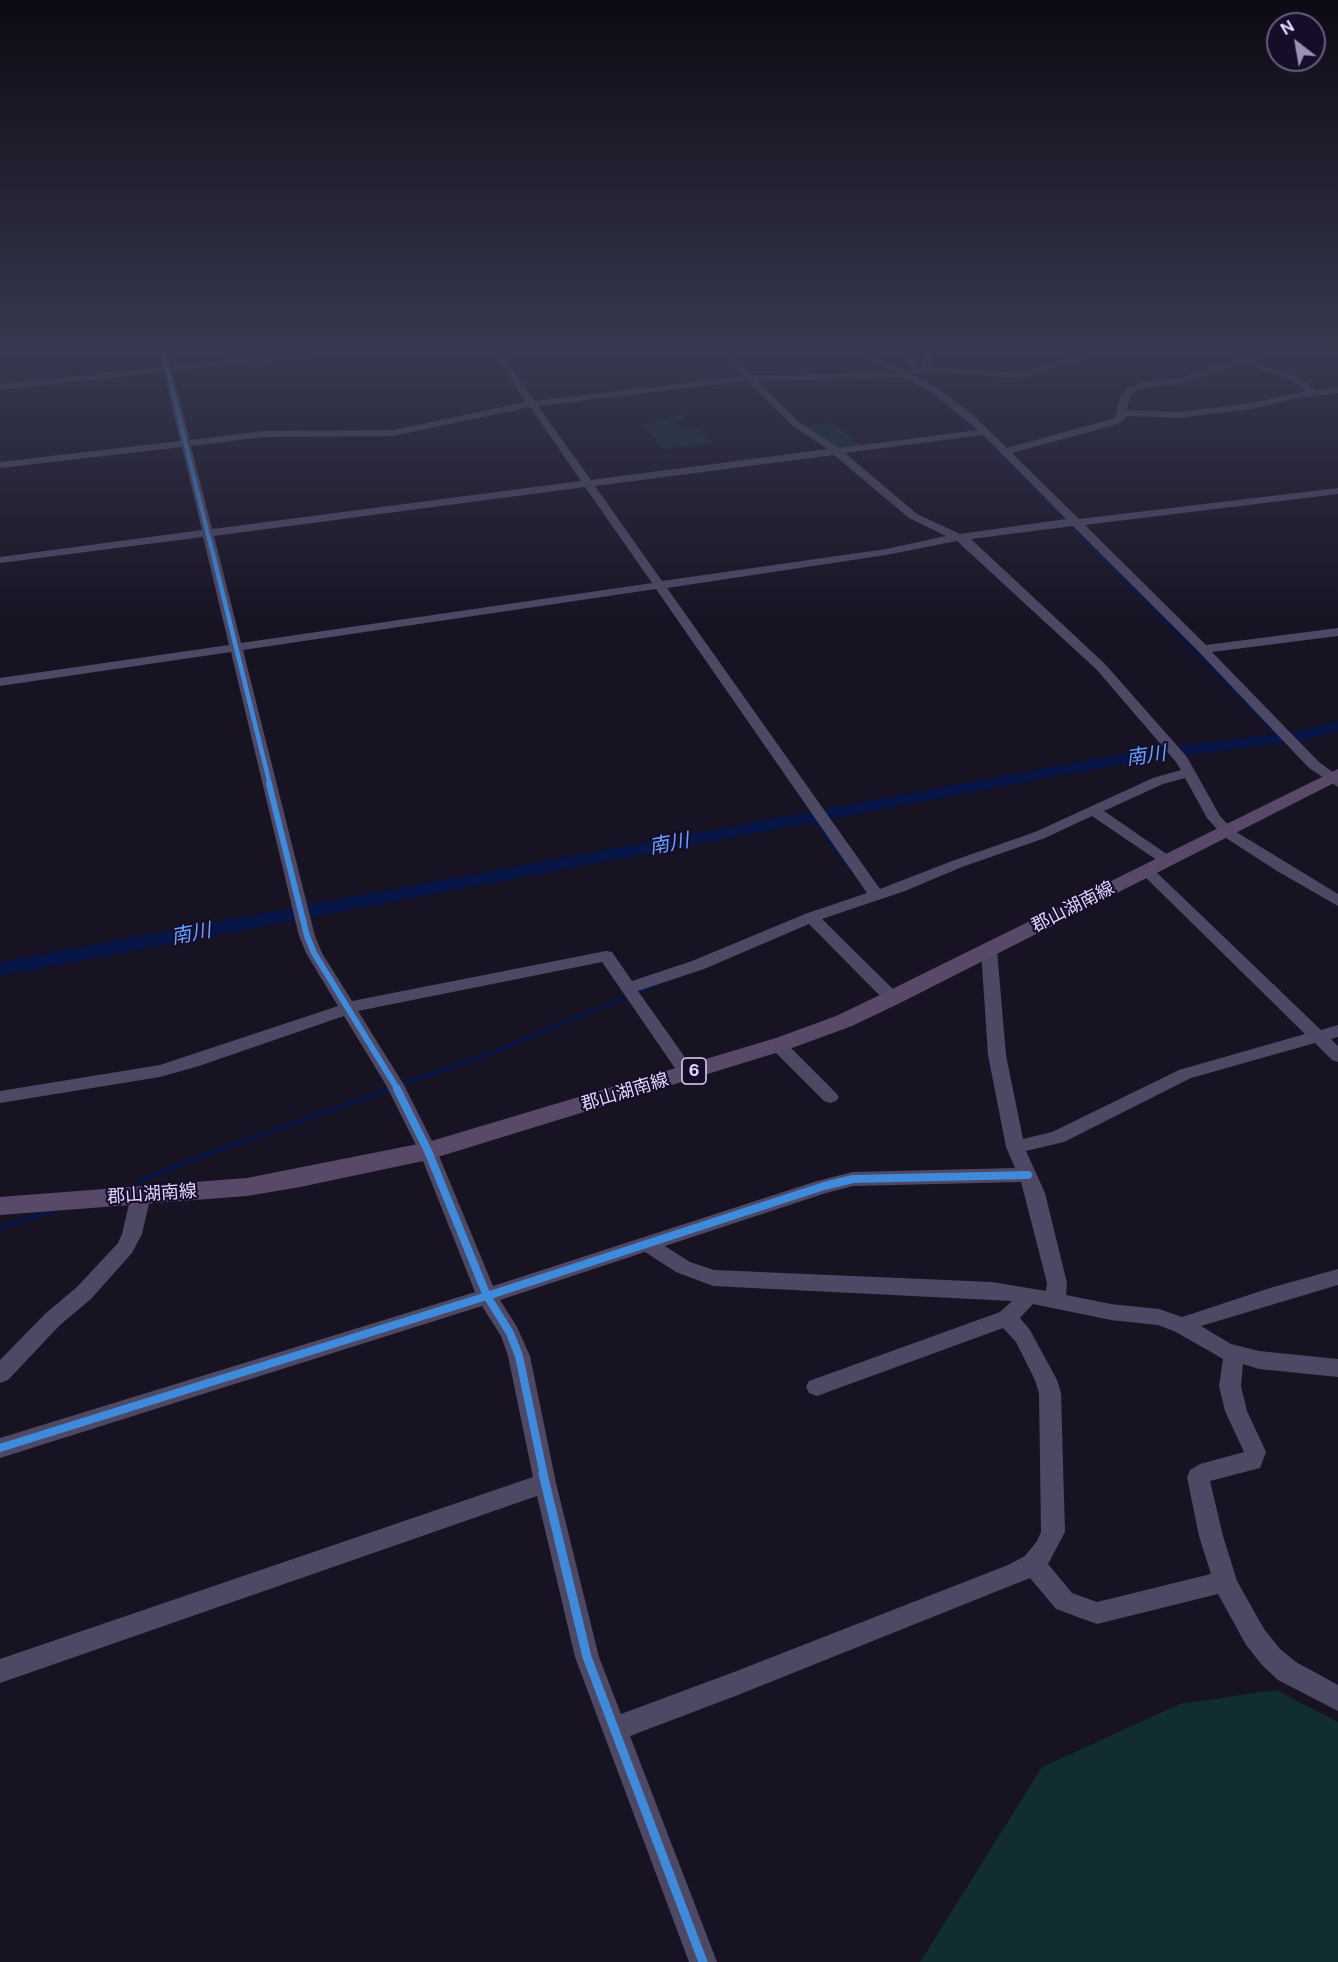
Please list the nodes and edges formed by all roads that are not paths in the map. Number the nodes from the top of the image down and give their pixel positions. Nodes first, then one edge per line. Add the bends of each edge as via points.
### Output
1 (186, 443) junction
2 (190, 443) edge
3 (558, 443) edge
4 (823, 443) edge
5 (900, 443) edge
6 (993, 443) edge
7 (1039, 443) edge
8 (836, 451) junction
9 (1004, 452) junction
10 (0, 465) edge
11 (587, 483) junction
12 (1338, 491) edge
13 (1074, 522) junction
14 (208, 533) junction
15 (959, 538) junction
16 (0, 560) edge
17 (658, 585) junction
18 (1338, 632) edge
19 (237, 647) junction
20 (1203, 649) junction
21 (0, 682) edge
22 (1190, 772) junction
23 (1336, 778) edge
24 (1094, 811) junction
25 (1226, 830) junction
26 (1166, 860) junction
27 (1146, 870) junction
28 (877, 896) junction
29 (1338, 901) edge
30 (810, 918) junction
31 (989, 950) junction
32 (629, 988) junction
33 (892, 998) junction
34 (348, 1008) junction
35 (1338, 1031) edge
36 (1318, 1036) junction
37 (778, 1045) junction
38 (1338, 1056) edge
39 (687, 1073) junction
40 (0, 1097) edge
41 (830, 1097) dead end
42 (1015, 1147) junction
43 (428, 1151) junction
44 (1028, 1175) junction
45 (141, 1194) junction
46 (0, 1206) edge
47 (647, 1244) junction
48 (1338, 1277) edge
49 (1023, 1294) junction
50 (488, 1296) junction
51 (1056, 1299) junction
52 (1007, 1318) junction
53 (1183, 1326) junction
54 (1234, 1354) junction
55 (1338, 1368) edge
56 (0, 1374) edge
57 (817, 1387) dead end
58 (0, 1448) edge
59 (545, 1483) junction
60 (1033, 1564) junction
61 (1225, 1581) junction
62 (0, 1671) edge
63 (1338, 1699) edge
64 (614, 1729) junction
65 (703, 1962) edge

1 - 2 street
1 - 10 street
1 - 14 street
3 - 11 street
4 - 8 street
5 - 8 street
6 - 9 street
7 - 9 street
8 - 11 street
8 - 15 street via 913,516
9 - 13 street
11 - 14 street
11 - 17 street
12 - 13 street
13 - 15 street
13 - 20 street
14 - 16 street
14 - 19 street
15 - 17 street
15 - 22 street via 1101,667
17 - 19 street
17 - 28 street
18 - 20 street
19 - 21 street
19 - 34 street via 302,914 314,953
20 - 23 street via 1314,765
22 - 24 street via 1158,781
22 - 25 street via 1214,818
23 - 25 main road, 郡山湖南線 / 6
24 - 26 street
24 - 28 street
25 - 26 main road, 郡山湖南線 / 6
25 - 29 street
26 - 27 main road, 郡山湖南線 / 6
27 - 31 main road, 郡山湖南線 / 6
27 - 36 street
28 - 30 street
30 - 32 street via 698,965
30 - 33 street
31 - 33 main road, 郡山湖南線 / 6
31 - 42 street via 997,1055
32 - 34 street via 606,956
32 - 39 street
33 - 37 main road, 郡山湖南線 / 6
34 - 40 street via 160,1071
34 - 43 street via 395,1085
35 - 36 street
36 - 38 street
36 - 42 street via 1185,1074 1057,1137
37 - 39 main road, 郡山湖南線 / 6
37 - 41 street
39 - 43 main road, 郡山湖南線 / 6
42 - 44 street
43 - 45 main road, 郡山湖南線 / 6 via 247,1187
43 - 50 street
44 - 47 street via 854,1179
44 - 51 street via 1057,1283
45 - 46 main road, 郡山湖南線 / 6
45 - 56 street via 125,1248
47 - 49 street via 683,1267 713,1278 969,1288
47 - 50 street
48 - 53 street
49 - 51 street
49 - 52 street via 1023,1303
50 - 58 street
50 - 59 street via 519,1356
51 - 53 street via 1147,1314
52 - 57 street
52 - 60 street via 1023,1336 1050,1393 1053,1532
53 - 54 street
54 - 55 street via 1276,1363
54 - 61 street via 1230,1386 1236,1411 1254,1446 1254,1457 1252,1461 1198,1477
59 - 62 street
59 - 64 street via 587,1657
60 - 61 street via 1065,1601 1097,1613
60 - 64 street
61 - 63 street via 1255,1637 1271,1657 1287,1671
64 - 65 street

